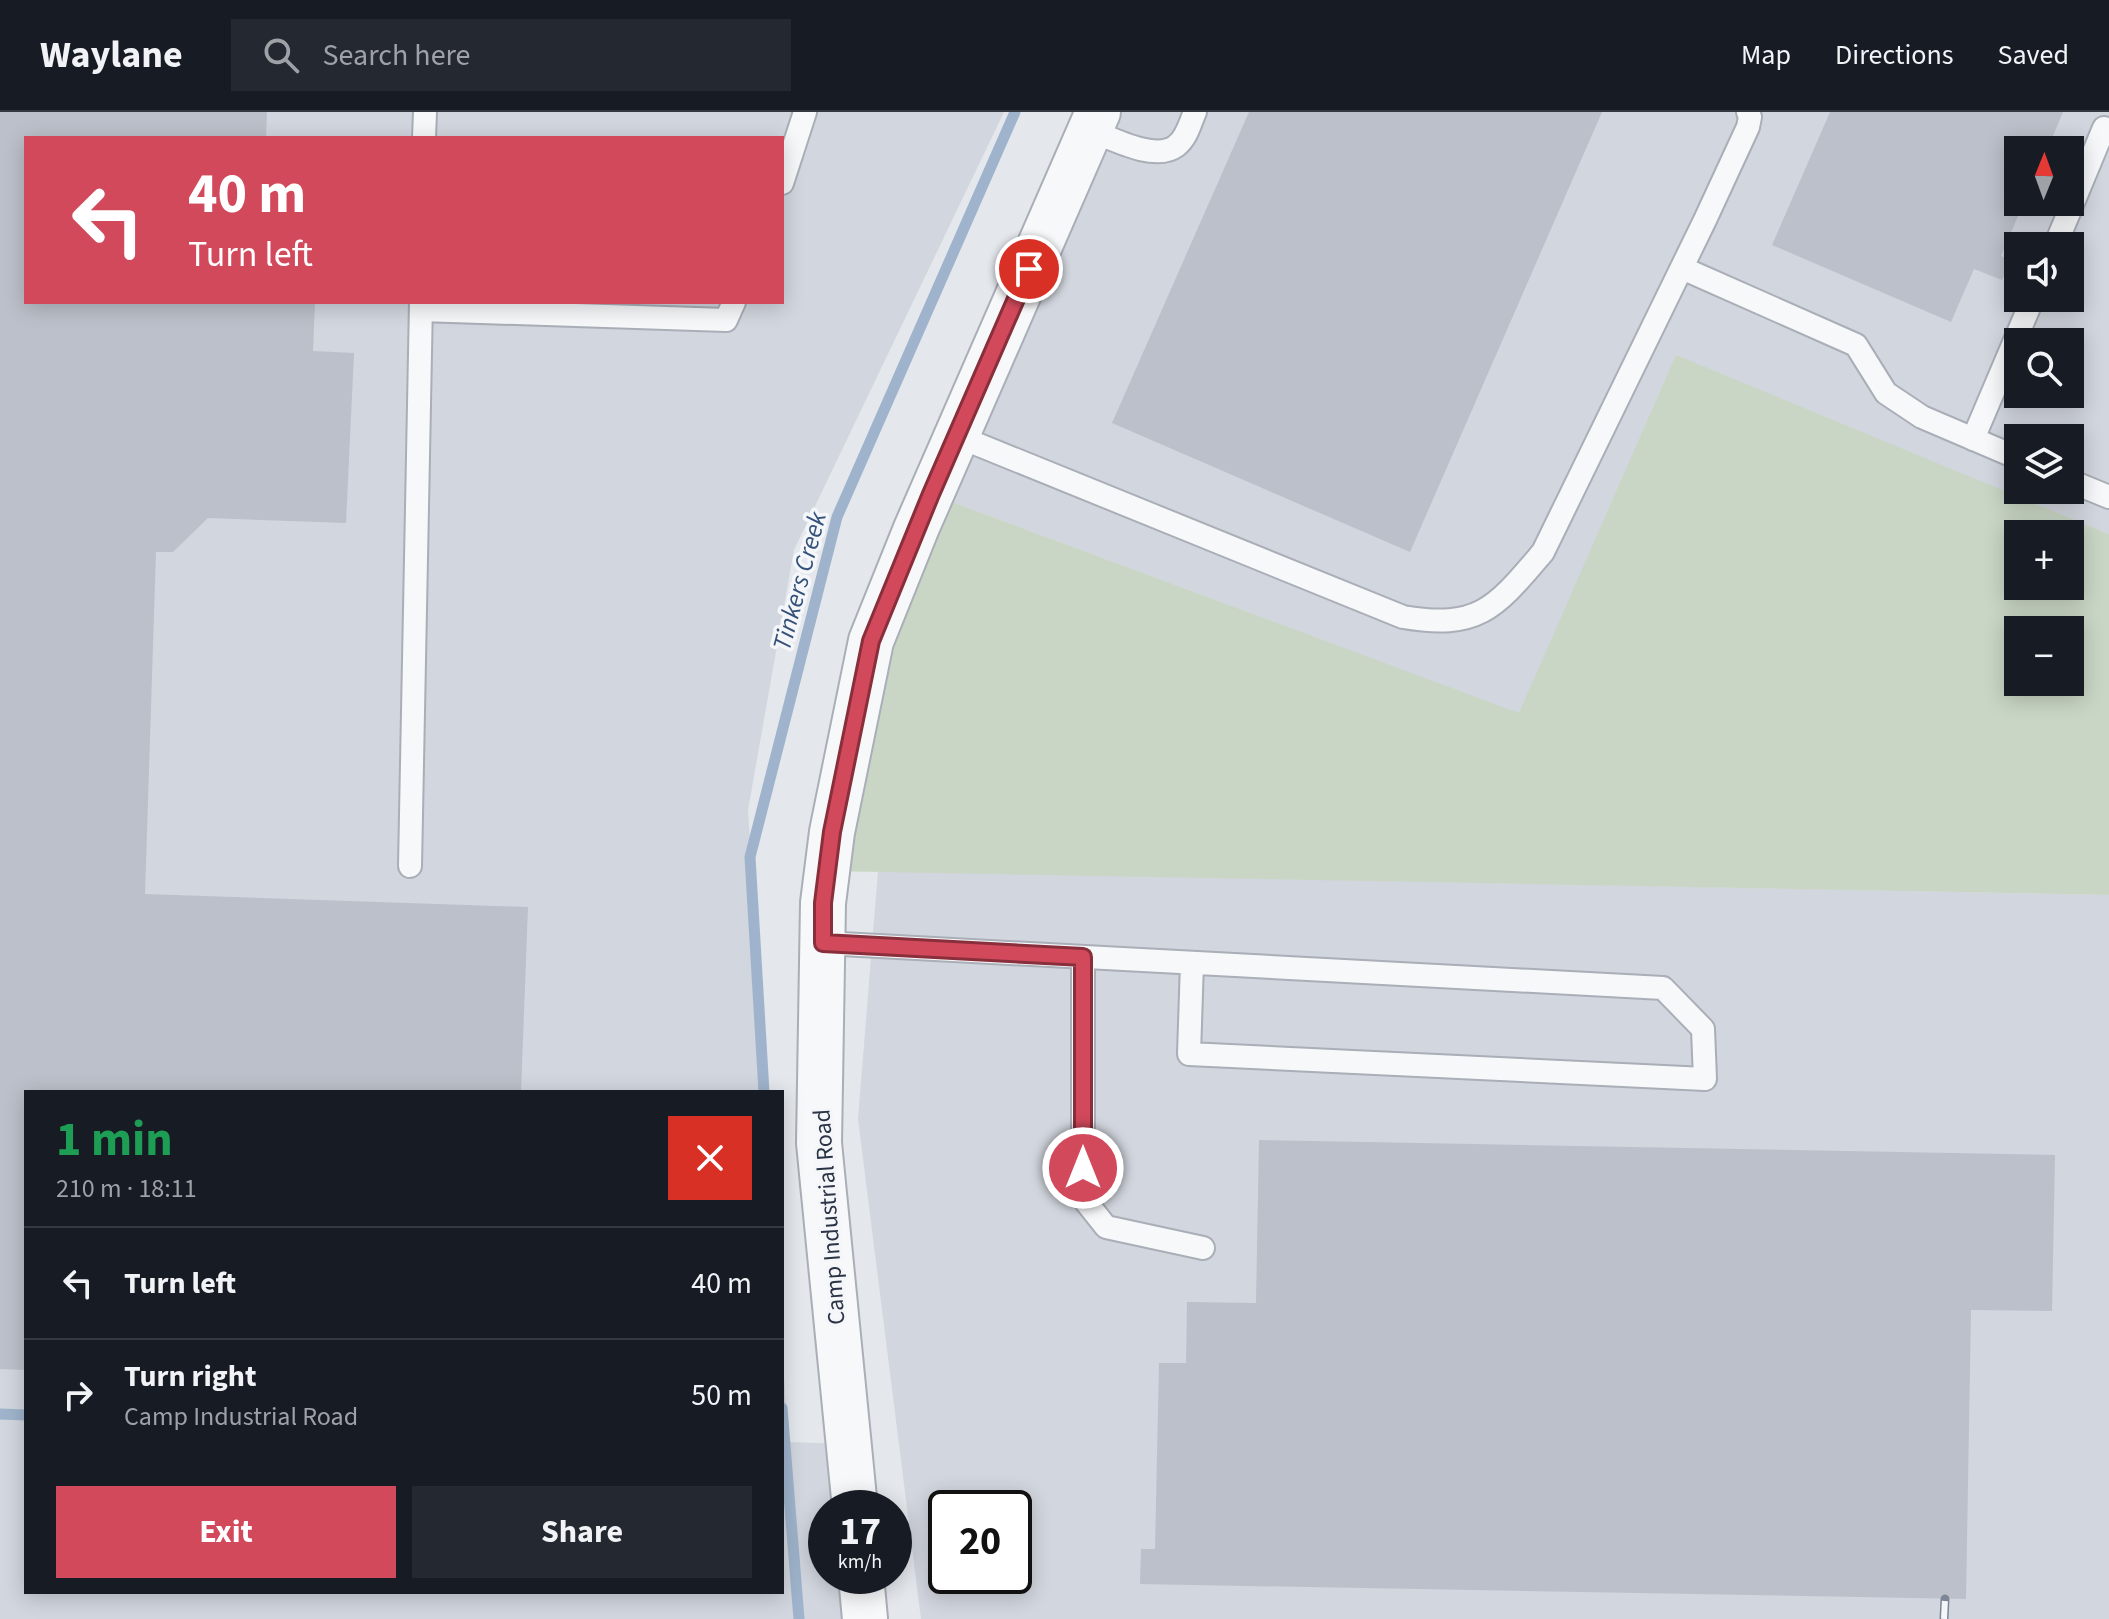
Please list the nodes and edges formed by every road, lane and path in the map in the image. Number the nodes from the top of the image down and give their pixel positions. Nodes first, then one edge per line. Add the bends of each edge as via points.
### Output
1 (425, 112) edge
2 (805, 112) edge
3 (1195, 112) edge
4 (1748, 112) edge
5 (1094, 121) edge
6 (2107, 125) edge
7 (424, 136) edge
8 (784, 177) edge
9 (2061, 232) edge
10 (1682, 268) junction
11 (733, 304) edge
12 (421, 306) edge
13 (2027, 312) edge
14 (957, 436) junction
15 (1973, 439) junction
16 (2004, 452) edge
17 (2084, 487) edge
18 (2109, 497) edge
19 (410, 866) dead end
20 (823, 943) junction
21 (1083, 957) junction
22 (1192, 963) junction
23 (1203, 1248) dead end
24 (853, 1490) edge
25 (863, 1594) edge
26 (865, 1619) edge

1 - 7 lane
2 - 8 lane
3 - 5 lane via 1184,138 1162,151 1137,148
4 - 10 lane via 1748,127
5 - 14 street, Camp Industrial Road
6 - 9 lane
10 - 14 lane via 1543,552 1505,598 1471,617 1437,623 1403,617
10 - 15 lane via 1856,345 1886,393 1922,417
11 - 12 lane via 726,320
12 - 19 lane
13 - 15 lane
14 - 20 street, Camp Industrial Road via 871,641 832,832
15 - 16 lane
17 - 18 lane
20 - 21 lane
20 - 24 street, Camp Industrial Road via 819,1143
21 - 22 lane
21 - 23 lane via 1083,1198 1106,1227
22 - 22 lane via 1663,988 1703,1029 1705,1079 1189,1054
25 - 26 street

